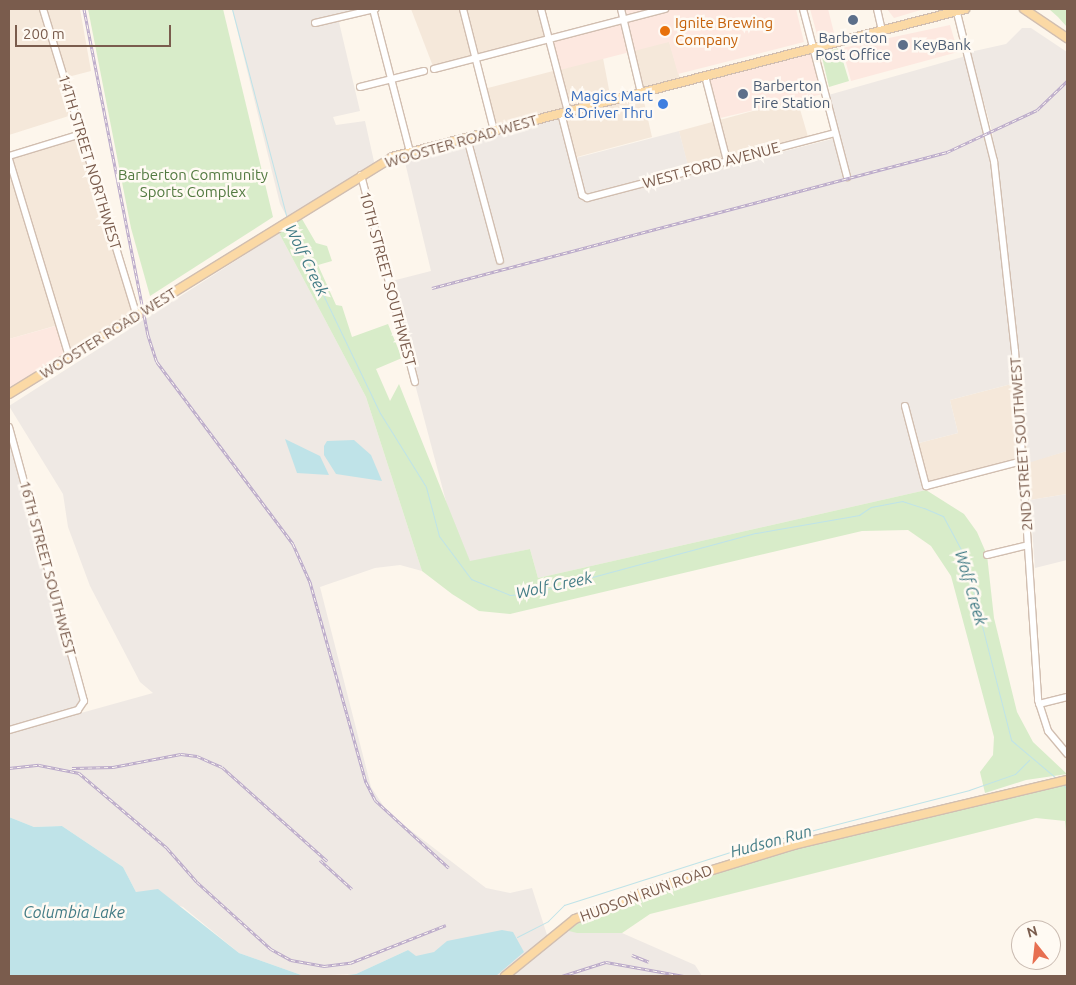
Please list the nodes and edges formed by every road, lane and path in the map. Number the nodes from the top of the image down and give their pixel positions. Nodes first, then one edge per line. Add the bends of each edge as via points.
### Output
1 (44, 9) edge
2 (374, 9) edge
3 (463, 9) edge
4 (541, 9) edge
5 (621, 9) edge
6 (665, 9) edge
7 (803, 9) edge
8 (877, 9) edge
9 (1024, 9) edge
10 (960, 10) edge
11 (623, 19) junction
12 (315, 23) dead end
13 (882, 30) junction
14 (1066, 37) edge
15 (548, 38) junction
16 (813, 48) junction
17 (476, 57) junction
18 (434, 69) dead end
19 (424, 70) dead end
20 (705, 76) junction
21 (391, 79) junction
22 (360, 87) dead end
23 (642, 93) junction
24 (564, 113) junction
25 (494, 131) junction
26 (835, 133) junction
27 (81, 134) junction
28 (467, 138) junction
29 (410, 152) junction
30 (9, 157) edge
31 (727, 161) junction
32 (361, 175) junction
33 (847, 177) dead end
34 (500, 261) dead end
35 (136, 314) junction
36 (68, 357) junction
37 (415, 382) dead end
38 (9, 394) edge
39 (905, 406) dead end
40 (9, 427) edge
41 (1022, 461) junction
42 (1028, 545) junction
43 (987, 555) dead end
44 (1067, 698) edge
45 (1039, 704) junction
46 (9, 730) edge
47 (1067, 754) edge
48 (1067, 780) edge
49 (505, 976) edge

1 - 27 street, 14TH STREET NORTHWEST
2 - 12 street
2 - 21 street
3 - 17 street
4 - 15 street
5 - 11 street
6 - 11 street
7 - 16 street
8 - 13 street
9 - 14 main road
10 - 13 main road, WOOSTER ROAD WEST
10 - 41 street, 2ND STREET SOUTHWEST via 987,127 1014,339
11 - 15 street
11 - 23 street
13 - 16 main road, WOOSTER ROAD WEST
15 - 17 street
15 - 24 street
16 - 20 main road, WOOSTER ROAD WEST
16 - 26 street
17 - 18 street
17 - 25 street
19 - 21 street
20 - 23 main road, WOOSTER ROAD WEST
20 - 31 street
21 - 22 street
21 - 29 street
23 - 24 main road, WOOSTER ROAD WEST
24 - 25 main road, WOOSTER ROAD WEST
24 - 31 street, WEST FORD AVENUE via 582,195 587,198
25 - 28 main road, WOOSTER ROAD WEST
26 - 31 street, WEST FORD AVENUE
26 - 33 street
27 - 30 street
27 - 35 street, 14TH STREET NORTHWEST
28 - 29 main road, WOOSTER ROAD WEST
28 - 34 street
29 - 32 main road, WOOSTER ROAD WEST
30 - 36 street
32 - 35 main road, WOOSTER ROAD WEST
32 - 37 street, 10TH STREET SOUTHWEST
35 - 36 main road, WOOSTER ROAD WEST
36 - 38 main road, WOOSTER ROAD WEST
39 - 41 street via 926,486
40 - 46 street, 16TH STREET SOUTHWEST via 84,701 80,709
41 - 42 street, 2ND STREET SOUTHWEST
42 - 43 street
42 - 45 street, 2ND STREET SOUTHWEST
44 - 45 street
45 - 47 street, 2ND STREET SOUTHWEST via 1048,731
48 - 49 main road, HUDSON RUN ROAD via 794,845 645,892 575,919

